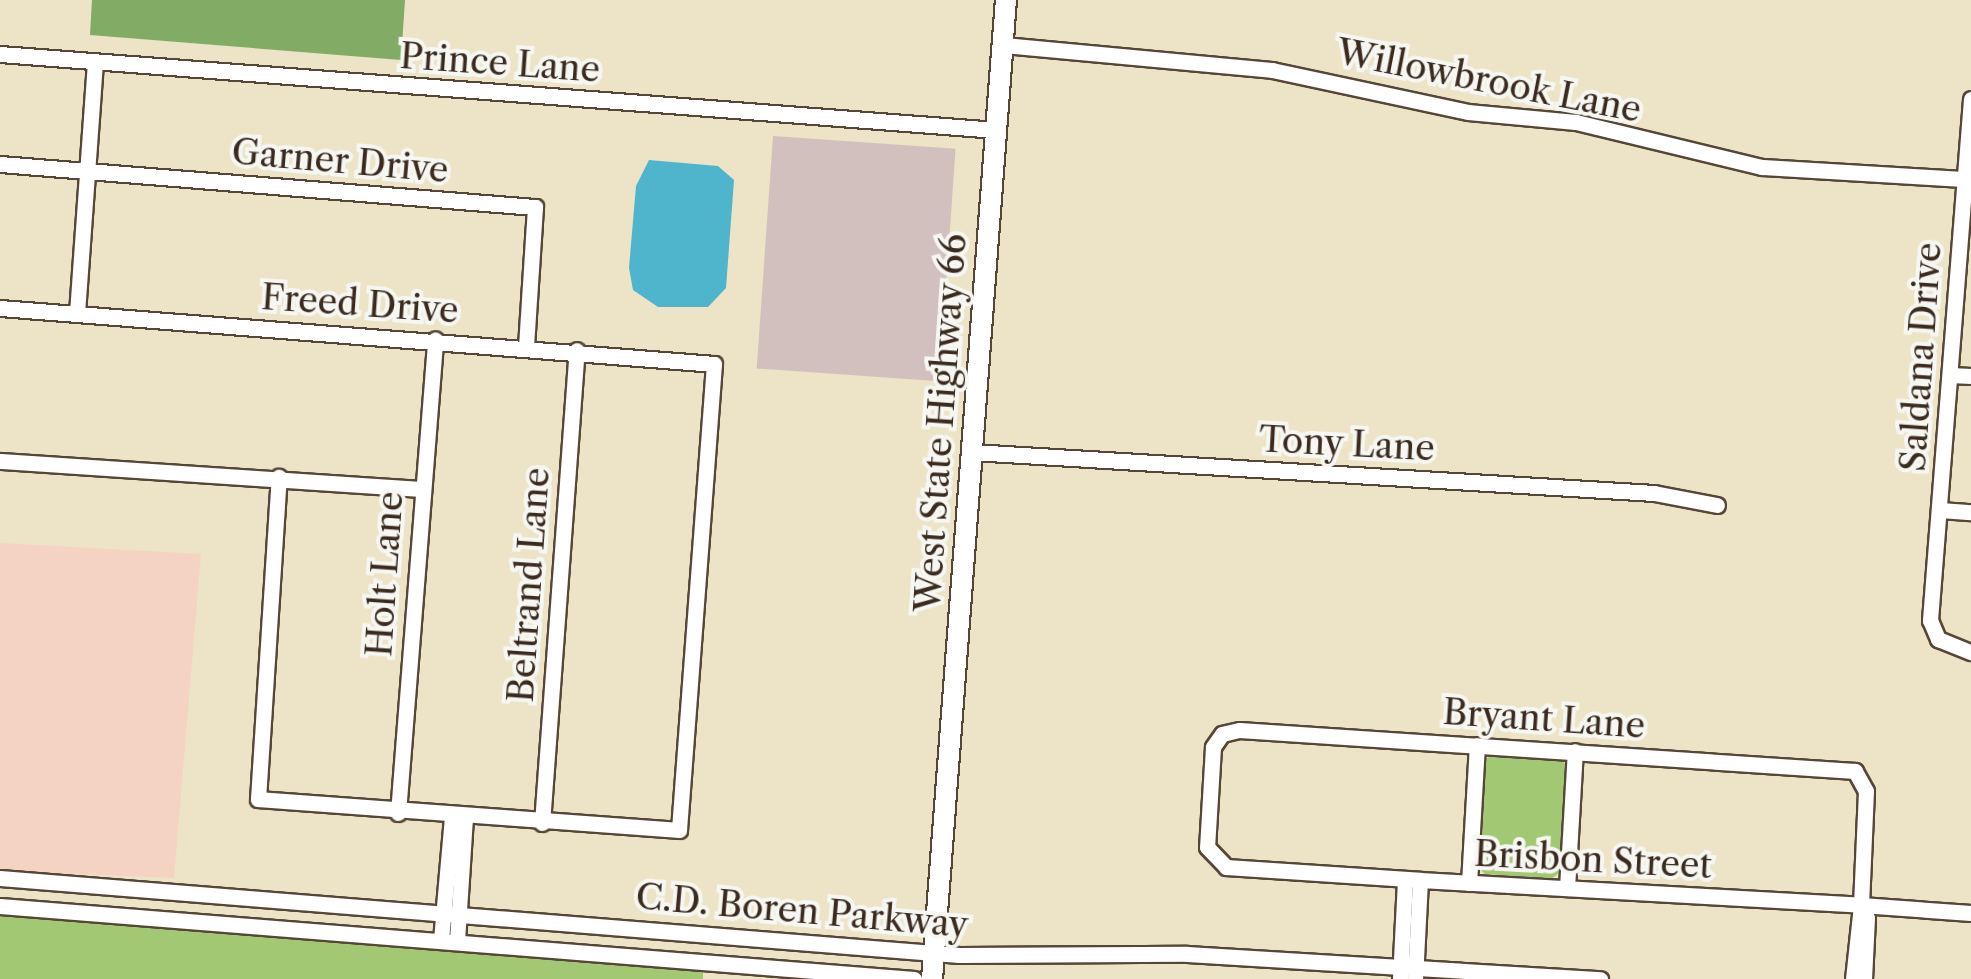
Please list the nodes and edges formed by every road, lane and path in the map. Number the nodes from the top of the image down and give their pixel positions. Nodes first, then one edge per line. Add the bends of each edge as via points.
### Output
1 (1006, 0) edge
2 (1002, 45) junction
3 (0, 54) edge
4 (95, 62) junction
5 (1971, 100) edge
6 (996, 130) junction
7 (0, 164) edge
8 (88, 171) junction
9 (1964, 178) junction
10 (1966, 236) edge
11 (0, 308) edge
12 (77, 313) junction
13 (434, 339) junction
14 (526, 346) junction
15 (577, 350) junction
16 (1950, 375) junction
17 (1971, 376) edge
18 (972, 452) junction
19 (0, 461) edge
20 (278, 477) junction
21 (421, 489) junction
22 (1717, 504) dead end
23 (1940, 510) junction
24 (1971, 512) edge
25 (1971, 652) edge
26 (1477, 745) junction
27 (1575, 751) junction
28 (398, 813) junction
29 (459, 818) junction
30 (542, 824) junction
31 (1214, 861) joint
32 (0, 878) edge
33 (1412, 880) junction
34 (1469, 883) junction
35 (149, 887) junction
36 (1567, 888) junction
37 (1862, 905) junction
38 (0, 906) edge
39 (1971, 912) edge
40 (451, 913) junction
41 (144, 915) junction
42 (756, 938) junction
43 (449, 941) junction
44 (934, 952) junction
45 (753, 966) junction
46 (1408, 973) edge
47 (1517, 976) edge
48 (914, 979) edge
49 (932, 979) edge
50 (1600, 979) edge
51 (1853, 979) edge
52 (1864, 979) edge

1 - 2 main road, West State Highway 66
2 - 6 main road, West State Highway 66
2 - 9 street, Willowbrook Lane via 1272,70 1454,110 1576,122 1762,166
3 - 4 street, Prince Lane
4 - 6 street, Prince Lane
4 - 8 street
5 - 9 street, Saldana Drive
6 - 18 main road, West State Highway 66
7 - 8 street, Garner Drive
8 - 12 street
8 - 14 street, Garner Drive via 536,207
9 - 10 street, Saldana Drive
10 - 16 street, Saldana Drive
11 - 12 street, Freed Drive
12 - 13 street, Freed Drive
13 - 14 street, Freed Drive
13 - 21 street, Holt Lane
14 - 15 street, Freed Drive
15 - 30 street, Beltrand Lane
15 - 30 street, Freed Drive via 714,364 679,830
16 - 17 street
16 - 23 street, Saldana Drive
18 - 22 street, Tony Lane via 1654,492
18 - 44 main road, West State Highway 66
19 - 20 street
20 - 21 street
20 - 28 street via 258,799
21 - 28 street, Holt Lane
23 - 24 street
23 - 25 street, Saldana Drive via 1930,620 1938,639
26 - 27 street, Bryant Lane
26 - 31 street, Bryant Lane via 1222,734 1211,780 1207,848
26 - 34 street
27 - 36 street
27 - 37 street, Bryant Lane via 1848,768 1860,775 1866,792
28 - 29 street
29 - 30 street
29 - 40 street
31 - 33 street, Brisbon Street
32 - 35 street, C.D. Boren Parkway
33 - 34 street, Brisbon Street
33 - 46 street
34 - 36 street, Brisbon Street
35 - 40 street, C.D. Boren Parkway
35 - 41 street
36 - 37 street, Brisbon Street
37 - 39 street, Brisbon Street
37 - 51 street
37 - 52 street via 1868,918
38 - 41 street, C.D. Boren Parkway
40 - 42 street, C.D. Boren Parkway
40 - 43 street
41 - 43 street, C.D. Boren Parkway
42 - 44 street, C.D. Boren Parkway
42 - 45 street
43 - 45 street, C.D. Boren Parkway
44 - 46 street, C.D. Boren Parkway via 1187,954
44 - 49 main road, West State Highway 66
45 - 48 street, C.D. Boren Parkway
46 - 47 street, C.D. Boren Parkway
47 - 50 street, C.D. Boren Parkway

